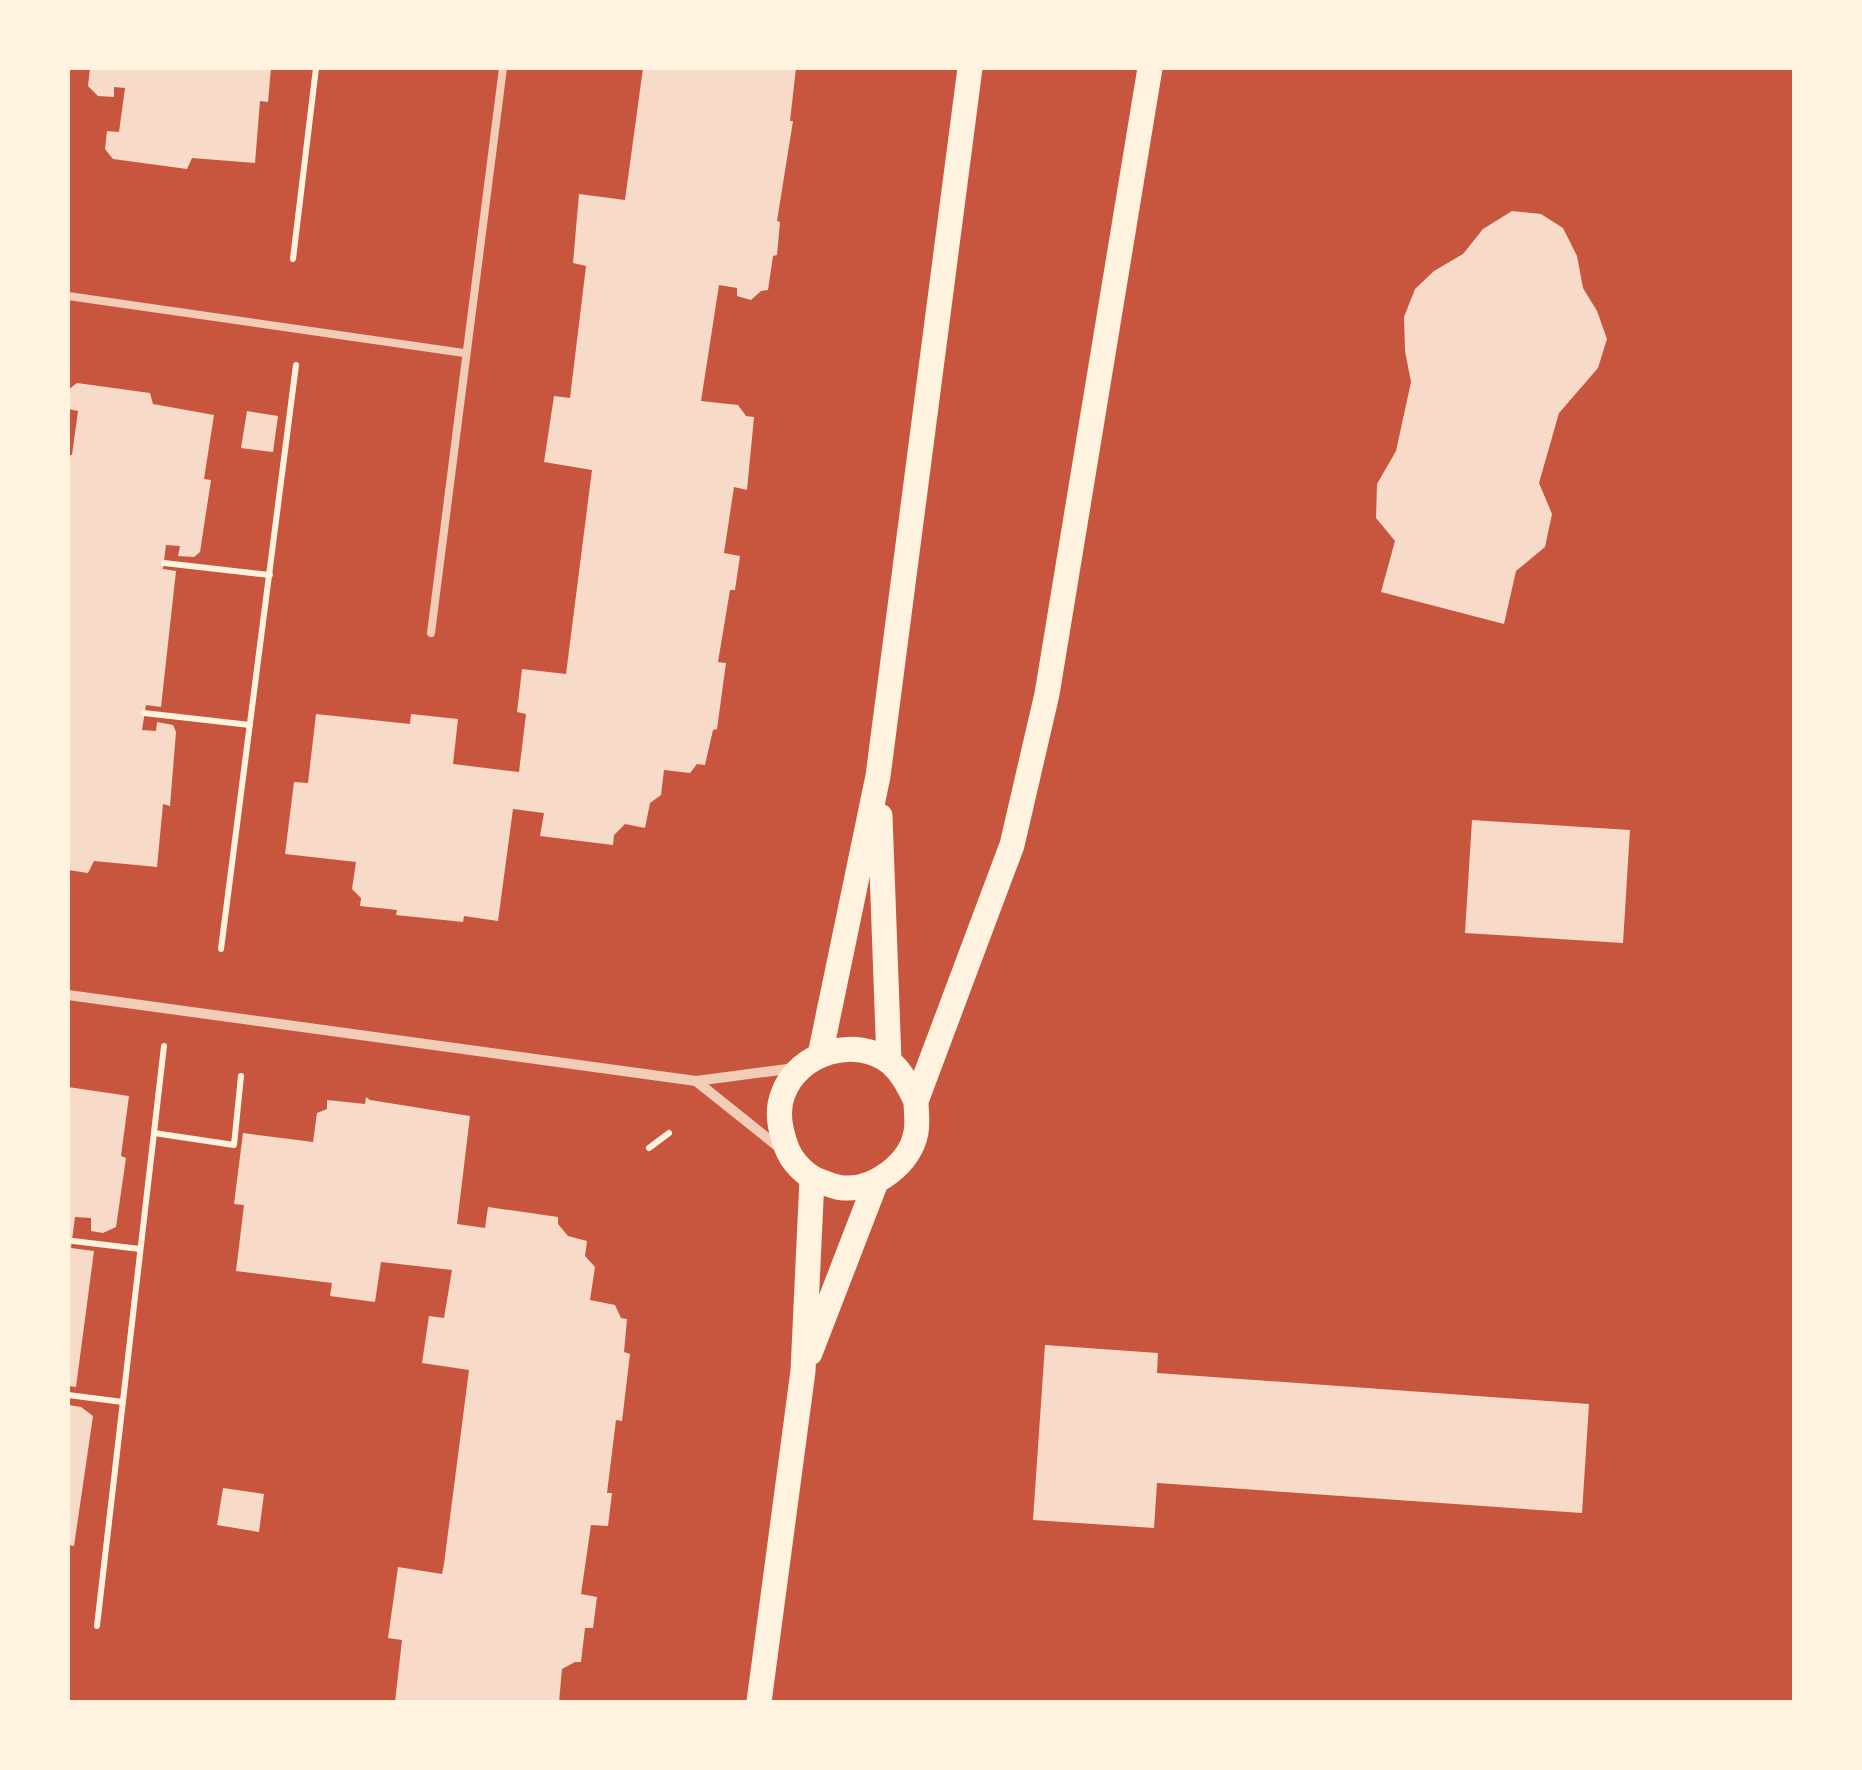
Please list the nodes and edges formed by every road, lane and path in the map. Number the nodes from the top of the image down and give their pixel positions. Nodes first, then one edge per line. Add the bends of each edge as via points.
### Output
1 (316, 68) edge
2 (502, 68) edge
3 (970, 68) edge
4 (1150, 68) edge
5 (293, 259) dead end
6 (68, 296) edge
7 (464, 353) junction
8 (297, 356) dead end
9 (164, 563) dead end
10 (270, 575) junction
11 (431, 633) dead end
12 (144, 713) dead end
13 (250, 725) junction
14 (878, 776) junction
15 (221, 949) dead end
16 (68, 995) edge
17 (166, 1038) dead end
18 (810, 1061) junction
19 (889, 1062) junction
20 (240, 1076) dead end
21 (696, 1081) junction
22 (916, 1101) junction
23 (154, 1133) junction
24 (669, 1133) dead end
25 (649, 1148) dead end
26 (789, 1156) junction
27 (812, 1178) junction
28 (876, 1182) junction
29 (73, 1241) dead end
30 (140, 1249) junction
31 (802, 1371) junction
32 (68, 1396) edge
33 (123, 1402) junction
34 (97, 1626) dead end
35 (758, 1702) edge

1 - 5 path
2 - 7 lane
3 - 14 main road
4 - 22 main road via 1030,770 1012,846
6 - 7 lane
7 - 11 lane
8 - 10 path
9 - 10 path
10 - 13 path
12 - 13 path
13 - 15 path
14 - 18 main road
14 - 19 main road
16 - 21 street
17 - 23 path
18 - 19 main road via 843,1048
18 - 21 street
18 - 26 main road via 782,1094 779,1126
19 - 22 main road
20 - 23 path via 234,1145
21 - 26 street
22 - 28 main road via 916,1134 901,1163
23 - 30 path
24 - 25 path
26 - 27 main road
27 - 28 main road via 844,1188
27 - 31 main road
28 - 31 main road
29 - 30 path
30 - 33 path
31 - 35 main road
32 - 33 path
33 - 34 path

